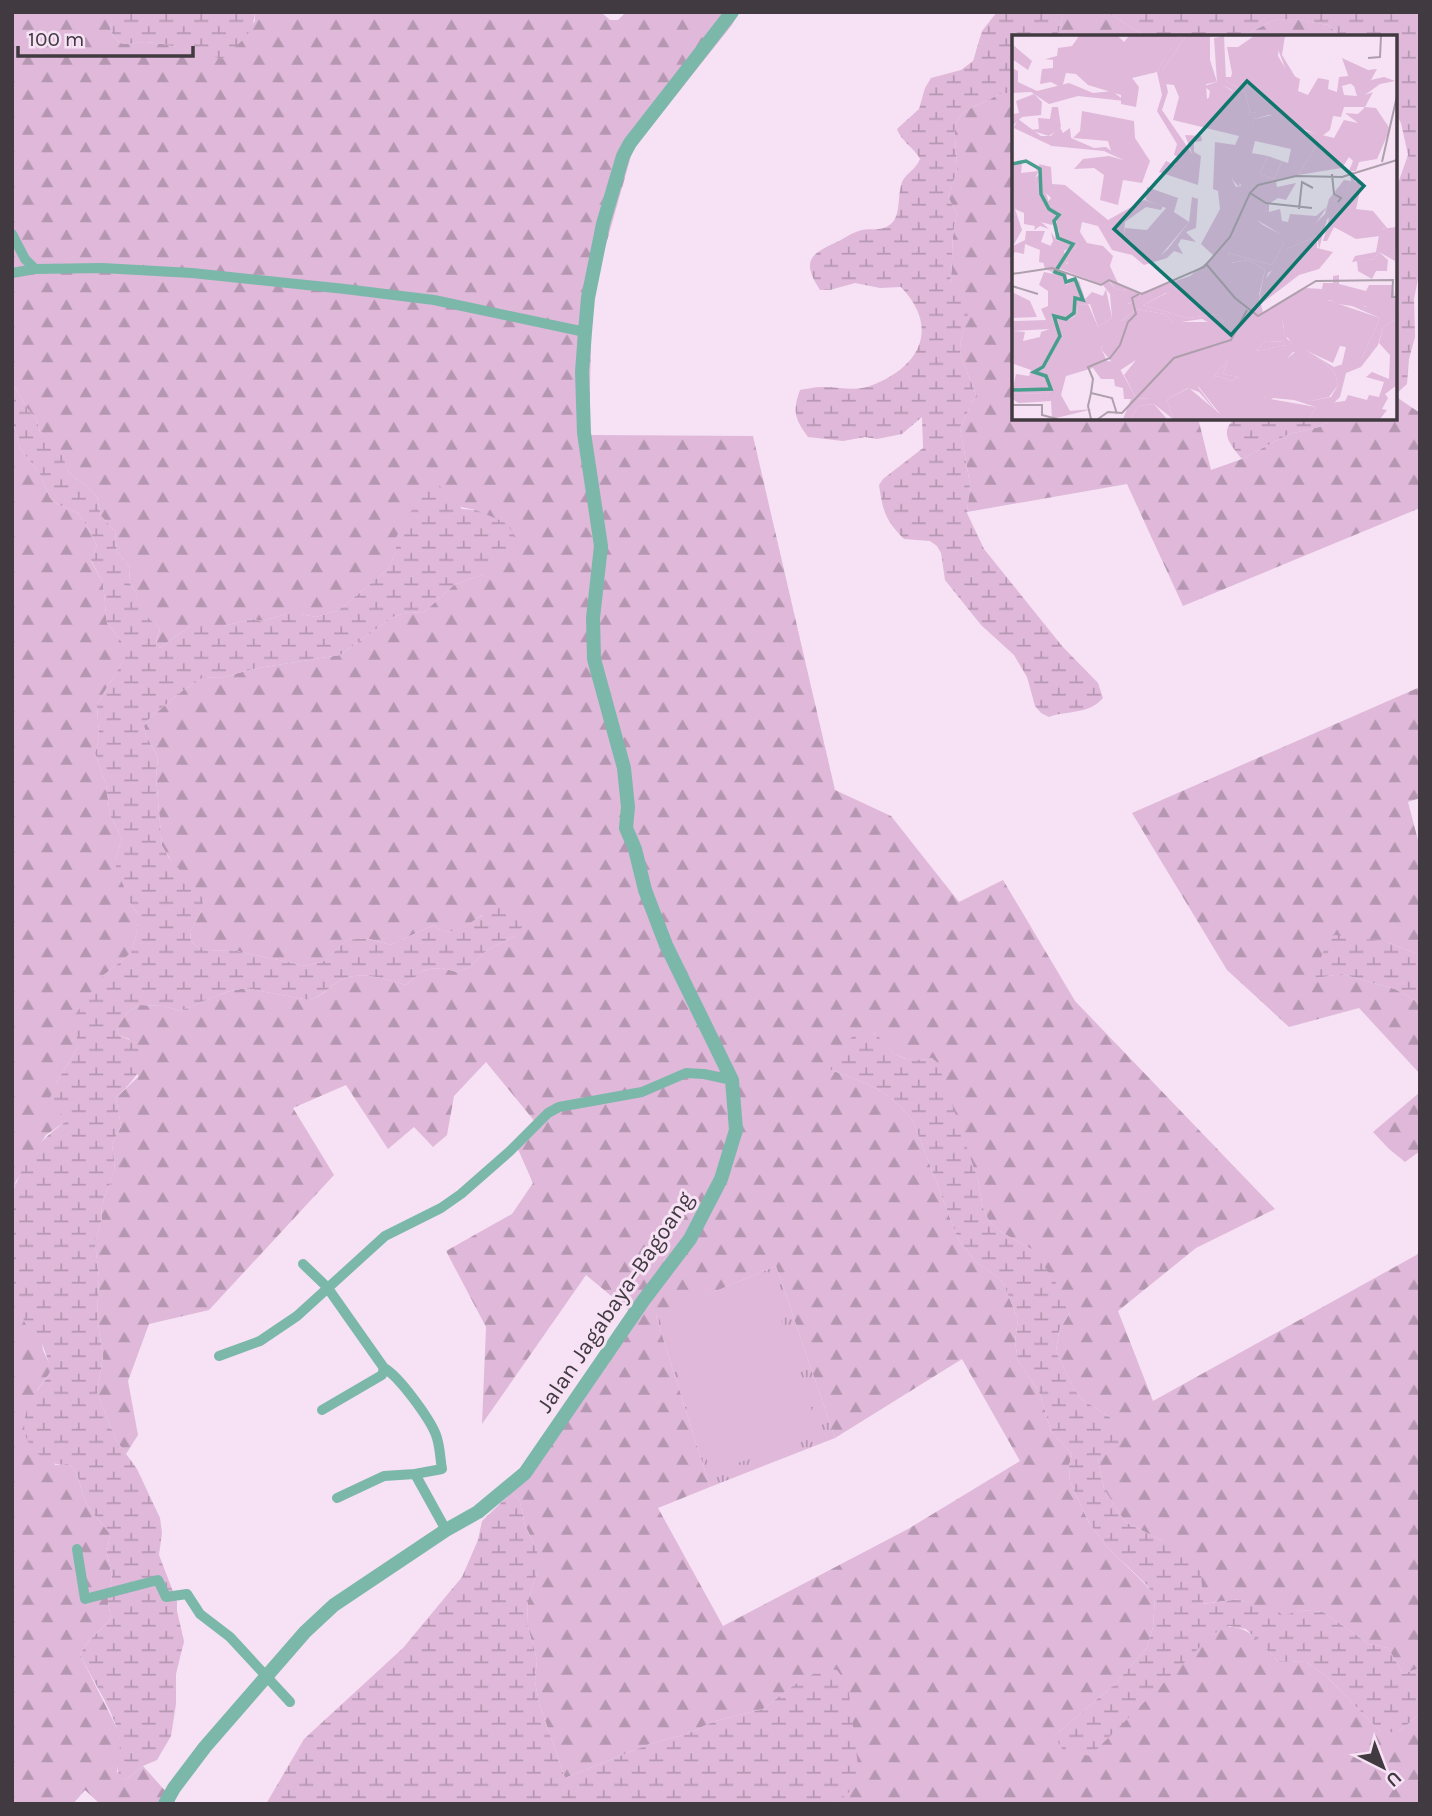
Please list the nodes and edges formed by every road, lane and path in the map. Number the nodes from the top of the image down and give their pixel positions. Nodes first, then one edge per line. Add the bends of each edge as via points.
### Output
1 (732, 12) edge
2 (12, 234) edge
3 (35, 268) junction
4 (12, 273) edge
5 (585, 332) junction
6 (732, 1080) junction
7 (303, 1264) dead end
8 (327, 1287) junction
9 (219, 1356) dead end
10 (384, 1368) junction
11 (322, 1410) dead end
12 (415, 1474) junction
13 (337, 1498) dead end
14 (446, 1530) junction
15 (77, 1549) dead end
16 (266, 1678) junction
17 (290, 1702) dead end
18 (165, 1804) edge

1 - 5 street, Jalan Jagabaya–Bagoang via 623,156 603,224
2 - 3 street
3 - 4 street
3 - 5 street via 192,273 345,289 434,300
5 - 6 street, Jalan Jagabaya–Bagoang via 584,433 601,545 593,618 594,659 624,768 626,828 666,946
6 - 8 street via 686,1073 642,1092 559,1107 461,1194 385,1236
6 - 14 street, Jalan Jagabaya–Bagoang via 736,1130 721,1178 690,1238 525,1473 478,1512
7 - 8 street
8 - 9 street via 297,1317 260,1341
8 - 10 street
10 - 11 street via 382,1375
10 - 12 street via 402,1383 436,1435 442,1469
12 - 13 street via 384,1476
12 - 14 street
14 - 16 street, Jalan Jagabaya–Bagoang via 334,1605
15 - 16 street via 85,1599 158,1580 166,1597 187,1594 200,1614 230,1637
16 - 17 street
16 - 18 street, Jalan Jagabaya–Bagoang via 205,1747

